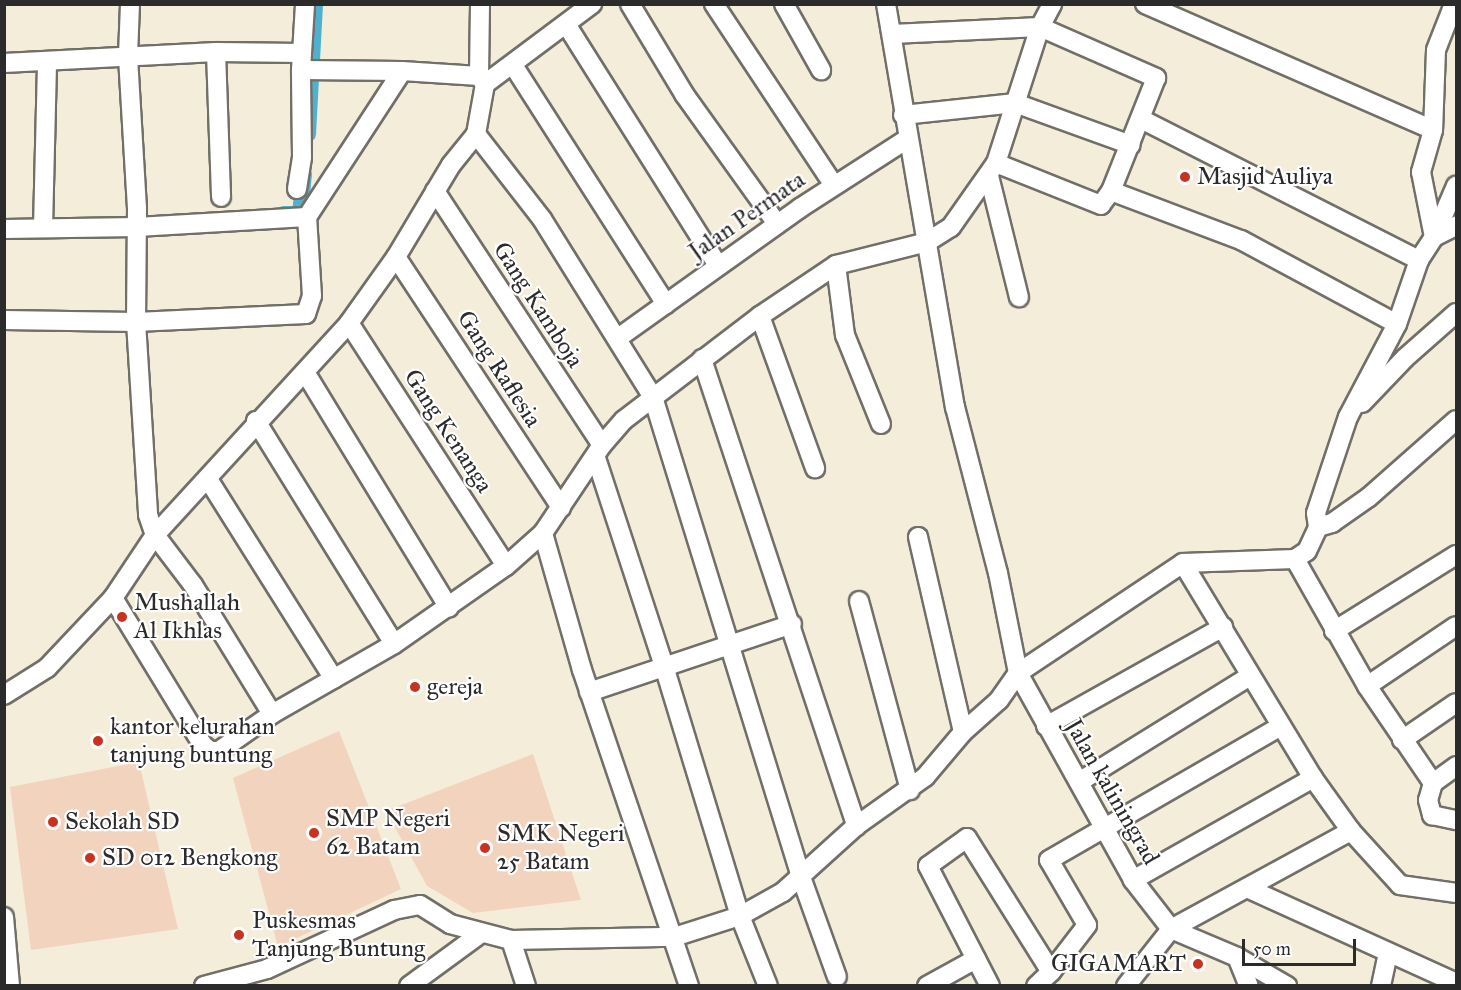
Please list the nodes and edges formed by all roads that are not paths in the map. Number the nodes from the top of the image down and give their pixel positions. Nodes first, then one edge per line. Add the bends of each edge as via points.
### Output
1 (130, 4) edge
2 (305, 4) edge
3 (480, 4) edge
4 (592, 4) edge
5 (630, 4) edge
6 (714, 4) edge
7 (784, 4) edge
8 (886, 4) edge
9 (1052, 4) edge
10 (1145, 4) edge
11 (1454, 4) edge
12 (566, 24) junction
13 (1040, 27) junction
14 (892, 34) junction
15 (216, 52) junction
16 (128, 57) junction
17 (46, 62) junction
18 (4, 63) edge
19 (303, 64) junction
20 (513, 65) junction
21 (821, 70) dead end
22 (402, 71) junction
23 (482, 80) junction
24 (1015, 103) junction
25 (903, 115) junction
26 (1141, 119) junction
27 (1433, 129) junction
28 (476, 134) junction
29 (907, 139) junction
30 (1131, 145) junction
31 (993, 170) junction
32 (834, 185) junction
33 (1456, 186) edge
34 (297, 189) dead end
35 (1112, 190) junction
36 (435, 191) junction
37 (221, 197) dead end
38 (307, 217) junction
39 (43, 218) junction
40 (137, 219) junction
41 (777, 224) junction
42 (1456, 226) edge
43 (4, 228) edge
44 (1434, 237) junction
45 (927, 242) junction
46 (396, 257) junction
47 (1419, 260) junction
48 (718, 265) junction
49 (836, 265) junction
50 (1020, 297) dead end
51 (666, 304) junction
52 (1456, 313) edge
53 (759, 316) junction
54 (4, 320) edge
55 (136, 322) junction
56 (349, 323) junction
57 (1397, 324) junction
58 (618, 338) junction
59 (702, 359) junction
60 (305, 372) junction
61 (653, 397) junction
62 (1348, 417) junction
63 (1456, 420) edge
64 (256, 421) junction
65 (881, 424) dead end
66 (599, 452) junction
67 (815, 468) dead end
68 (208, 479) junction
69 (561, 507) junction
70 (1317, 527) junction
71 (543, 533) junction
72 (155, 535) junction
73 (918, 537) dead end
74 (1456, 555) edge
75 (1295, 559) junction
76 (1184, 563) junction
77 (506, 566) junction
78 (113, 598) junction
79 (859, 602) dead end
80 (449, 608) junction
81 (792, 624) junction
82 (1456, 626) edge
83 (1223, 627) junction
84 (1334, 632) junction
85 (394, 644) junction
86 (731, 644) junction
87 (664, 666) junction
88 (1018, 674) junction
89 (1250, 676) junction
90 (334, 679) junction
91 (1367, 686) junction
92 (589, 692) junction
93 (4, 695) edge
94 (1456, 703) edge
95 (272, 714) junction
96 (1046, 726) junction
97 (1281, 726) junction
98 (963, 732) junction
99 (1402, 740) junction
100 (1456, 766) edge
101 (1313, 778) junction
102 (1079, 782) junction
103 (1433, 783) junction
104 (910, 790) junction
105 (1456, 820) edge
106 (856, 826) junction
107 (1103, 827) junction
108 (1351, 831) junction
109 (801, 877) junction
110 (1133, 880) junction
111 (1247, 888) junction
112 (1456, 893) edge
113 (740, 916) junction
114 (4, 917) edge
115 (1171, 929) junction
116 (480, 934) junction
117 (674, 937) junction
118 (511, 940) junction
119 (1388, 954) junction
120 (1237, 957) junction
121 (976, 959) junction
122 (1051, 972) junction
123 (837, 977) dead end
124 (1456, 983) edge
125 (1244, 984) edge
126 (10, 986) edge
127 (204, 986) edge
128 (409, 986) edge
129 (526, 986) edge
130 (689, 986) edge
131 (768, 986) edge
132 (927, 986) edge
133 (990, 986) edge
134 (1036, 986) edge
135 (1126, 986) edge
136 (1287, 986) edge
137 (1381, 986) edge

1 - 16 street
2 - 19 street
3 - 23 street
4 - 12 street
5 - 41 street via 684,94
6 - 32 street
7 - 21 street
8 - 14 street, Jalan kaliningrad
9 - 13 street
10 - 27 street
11 - 27 street via 1436,50
12 - 20 street
12 - 48 street
13 - 14 street
13 - 24 street
13 - 26 street via 1156,78
14 - 25 street, Jalan kaliningrad
15 - 16 street
15 - 19 street
15 - 37 street
16 - 17 street
16 - 40 street
17 - 18 street
17 - 39 street
19 - 22 street via 325,71
19 - 34 street via 302,157
20 - 23 street
20 - 51 street
22 - 23 street
22 - 38 street
23 - 28 street
24 - 25 street
24 - 30 street
24 - 31 street
25 - 29 street, Jalan kaliningrad
26 - 30 street
26 - 47 street
27 - 44 street via 1421,172
28 - 36 street
28 - 58 street via 542,219
29 - 32 street, Jalan Permata
29 - 45 street, Jalan kaliningrad
30 - 35 street
31 - 35 street via 1097,206
31 - 45 street via 951,227
31 - 50 street
32 - 41 street, Jalan Permata
33 - 44 street
35 - 57 street via 1241,240
36 - 46 street
36 - 66 street, Gang Kamboja
38 - 40 street
38 - 55 street via 312,296 306,314
39 - 40 street
39 - 43 street
40 - 55 street
41 - 48 street, Jalan Permata
42 - 44 street
44 - 47 street
45 - 49 street
45 - 88 street, Jalan kaliningrad via 955,407 998,573
46 - 56 street
46 - 69 street, Gang Raflesia
47 - 57 street
48 - 51 street, Jalan Permata
49 - 53 street
49 - 65 street via 845,335
51 - 58 street, Jalan Permata
52 - 62 street
53 - 59 street
53 - 67 street
54 - 55 street
55 - 72 street via 146,495
56 - 60 street
56 - 77 street, Gang Kenanga
57 - 62 street
58 - 61 street
59 - 61 street
59 - 81 street
60 - 64 street
60 - 80 street
61 - 66 street via 624,420
61 - 86 street
62 - 70 street via 1316,513
63 - 70 street via 1369,497 1332,523
64 - 68 street
64 - 85 street
66 - 69 street
66 - 87 street, Gang Kamboja
68 - 72 street
68 - 90 street
69 - 71 street
70 - 75 street via 1307,551
71 - 77 street
71 - 92 street
72 - 78 street
72 - 95 street via 193,585
73 - 98 street
74 - 84 street
75 - 76 street
75 - 84 street
76 - 83 street
76 - 88 street
77 - 80 street
78 - 93 street via 47,668
78 - 95 street via 205,748 219,750
79 - 104 street
80 - 85 street
81 - 86 street
81 - 106 street
82 - 91 street
83 - 89 street
83 - 96 street
84 - 91 street
85 - 90 street
86 - 87 street
86 - 109 street
87 - 92 street
87 - 113 street, Gang Kamboja
88 - 96 street, Jalan kaliningrad
88 - 98 street via 999,700
89 - 97 street
89 - 102 street
90 - 95 street
91 - 99 street
92 - 117 street
94 - 99 street
96 - 102 street, Jalan kaliningrad
97 - 101 street
97 - 107 street
98 - 104 street
99 - 103 street
100 - 103 street
101 - 108 street
101 - 110 street
102 - 107 street, Jalan kaliningrad
103 - 105 street via 1428,800 1432,815
104 - 106 street
106 - 109 street
107 - 110 street, Jalan kaliningrad
107 - 122 street via 1049,860 1087,925
108 - 111 street
108 - 112 street via 1400,885
109 - 113 street
109 - 123 street
110 - 115 street, Jalan kaliningrad
111 - 115 street
111 - 119 street
113 - 117 street
113 - 131 street, Gang Kamboja
114 - 126 street
115 - 120 street
115 - 135 street
116 - 118 street
116 - 127 street via 450,924 420,904 394,910 267,969
116 - 128 street
117 - 118 street
117 - 130 street
118 - 129 street
119 - 124 street
119 - 137 street
120 - 125 street
120 - 136 street
121 - 122 street via 928,866 967,838
121 - 132 street
121 - 133 street
122 - 134 street

